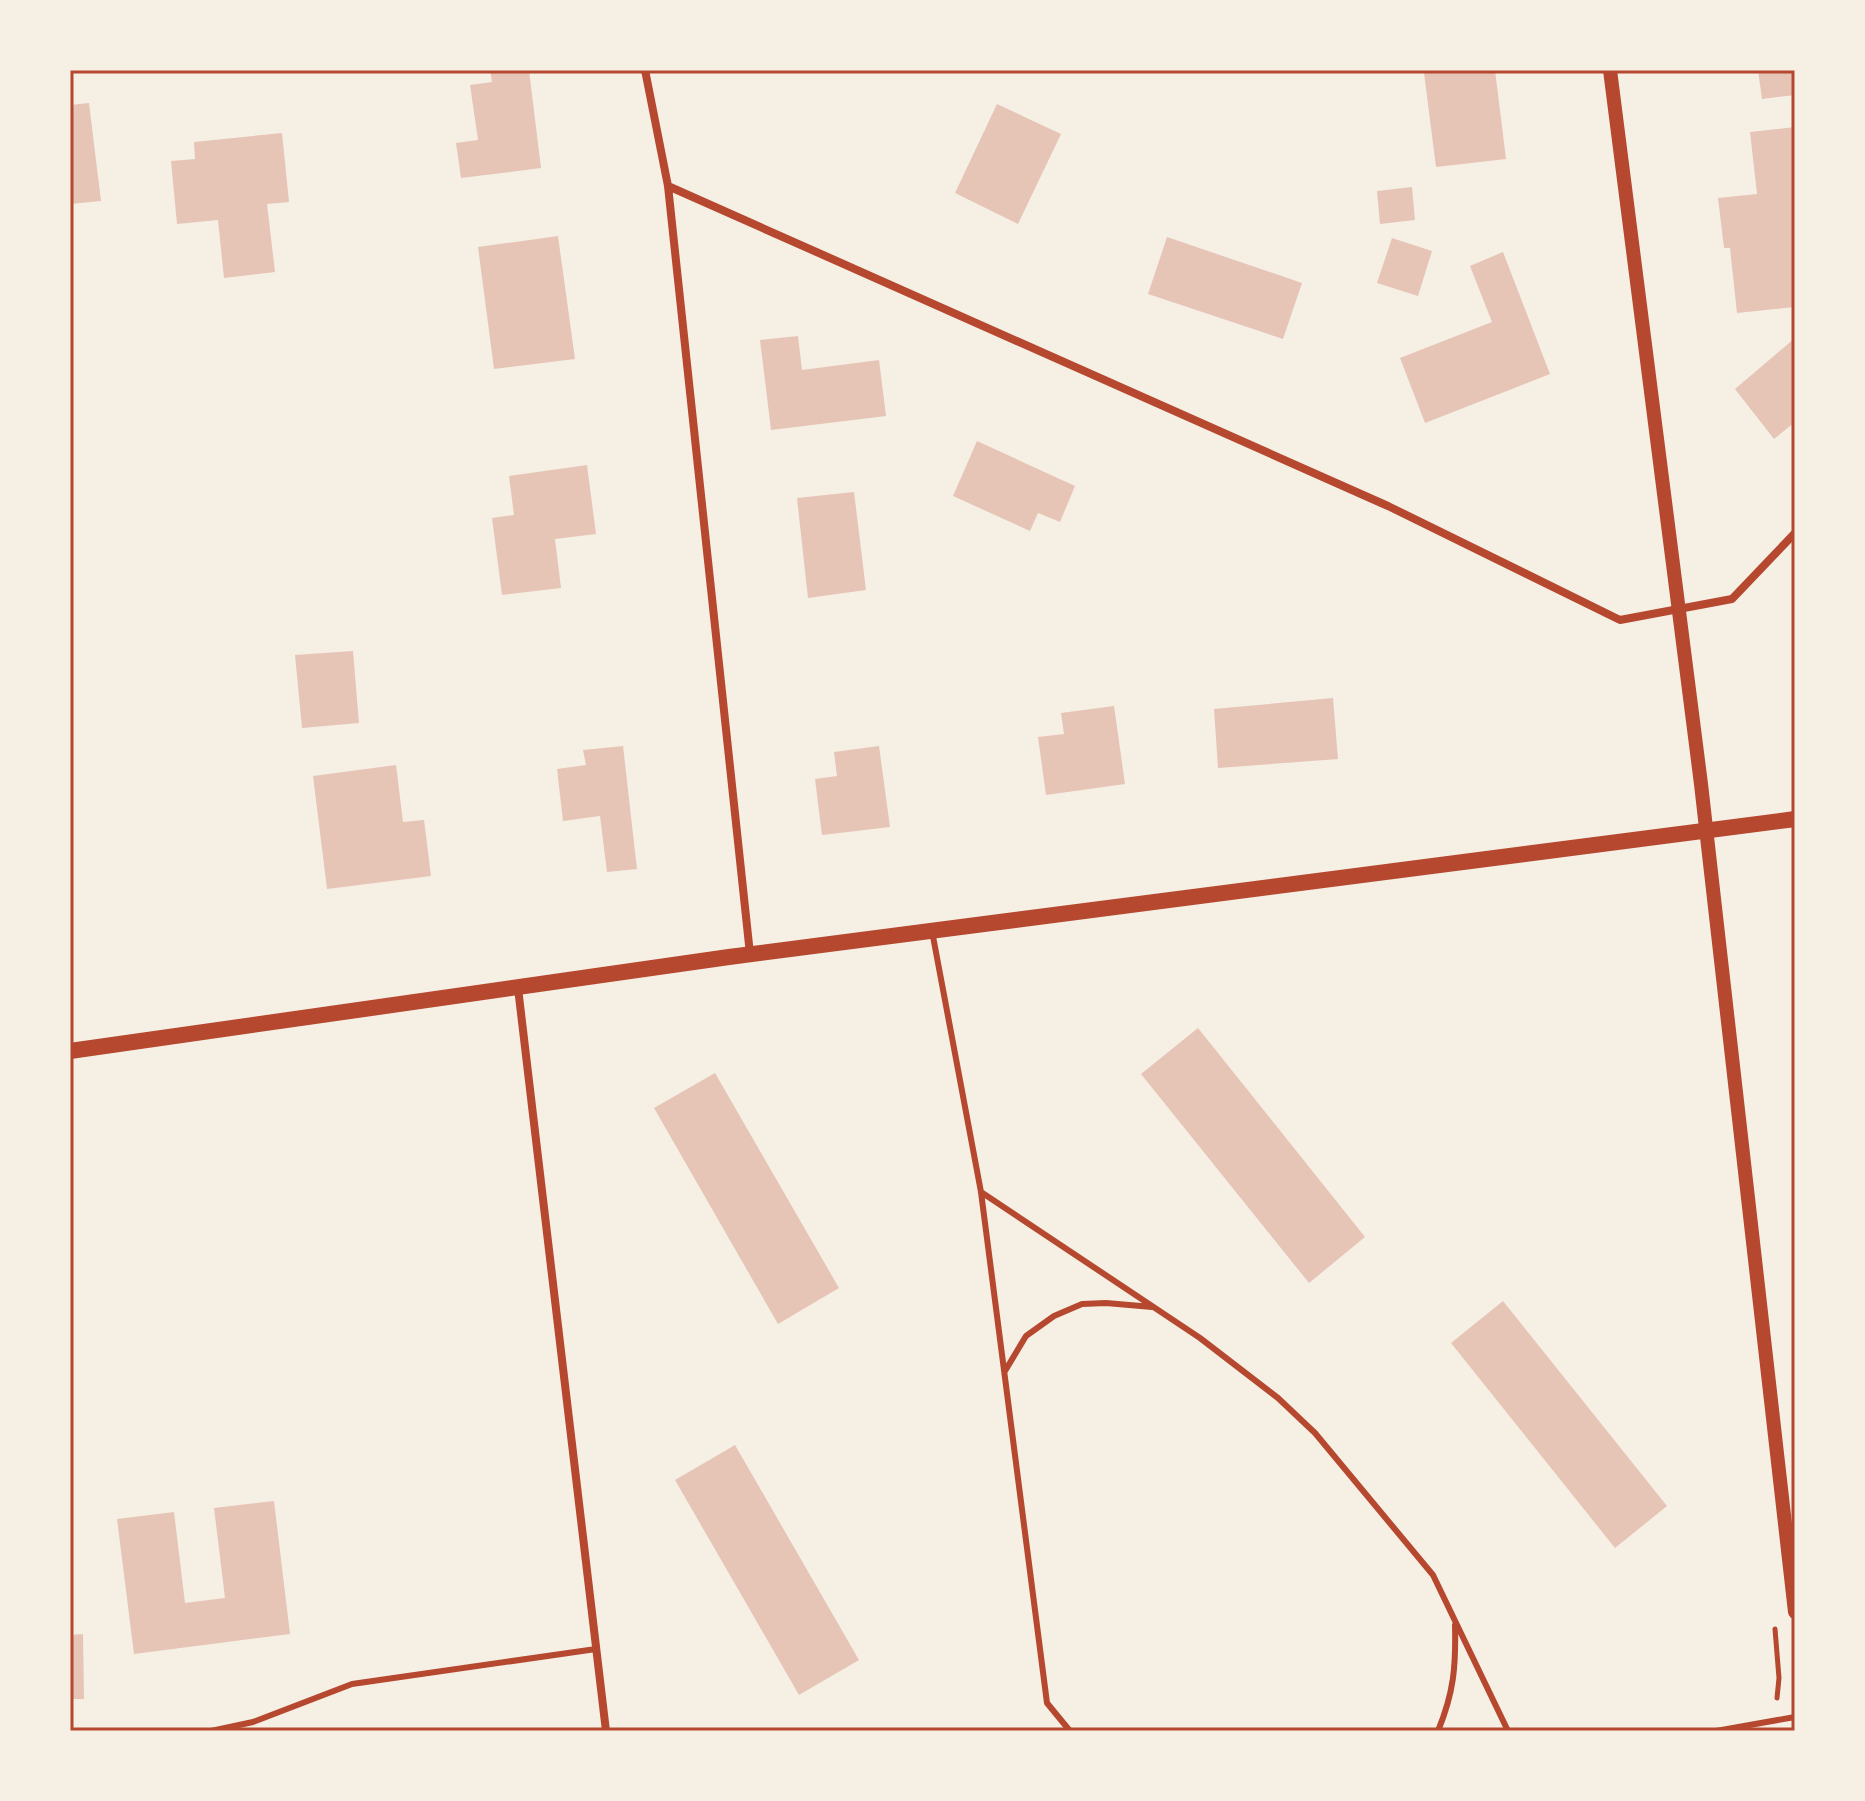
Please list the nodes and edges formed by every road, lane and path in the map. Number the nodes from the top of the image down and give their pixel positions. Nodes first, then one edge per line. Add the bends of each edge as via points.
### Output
1 (645, 70) edge
2 (1610, 70) edge
3 (668, 186) junction
4 (1795, 533) edge
5 (1679, 608) junction
6 (1795, 819) edge
7 (1707, 832) junction
8 (932, 930) junction
9 (750, 954) junction
10 (518, 988) junction
11 (70, 1051) edge
12 (981, 1192) junction
13 (1155, 1308) junction
14 (1005, 1371) junction
15 (1795, 1612) edge
16 (1455, 1620) junction
17 (596, 1649) junction
18 (1795, 1717) edge
19 (211, 1731) edge
20 (606, 1731) edge
21 (1070, 1731) edge
22 (1438, 1731) edge
23 (1508, 1731) edge
24 (1716, 1731) edge

1 - 3 street
2 - 5 street
3 - 5 street via 1388,506 1620,620
3 - 9 street
4 - 5 street via 1732,599
5 - 7 street
6 - 7 main road
7 - 8 main road
7 - 15 street
8 - 9 main road
8 - 12 lane
9 - 10 main road
10 - 11 main road
10 - 17 street
12 - 13 lane
12 - 14 lane
13 - 14 lane via 1082,1304 1026,1336
13 - 16 lane via 1278,1398 1315,1433 1433,1575
14 - 21 lane via 1047,1703
16 - 22 lane via 1451,1699
16 - 23 lane
17 - 19 lane via 352,1684 253,1722
17 - 20 street
18 - 24 lane

